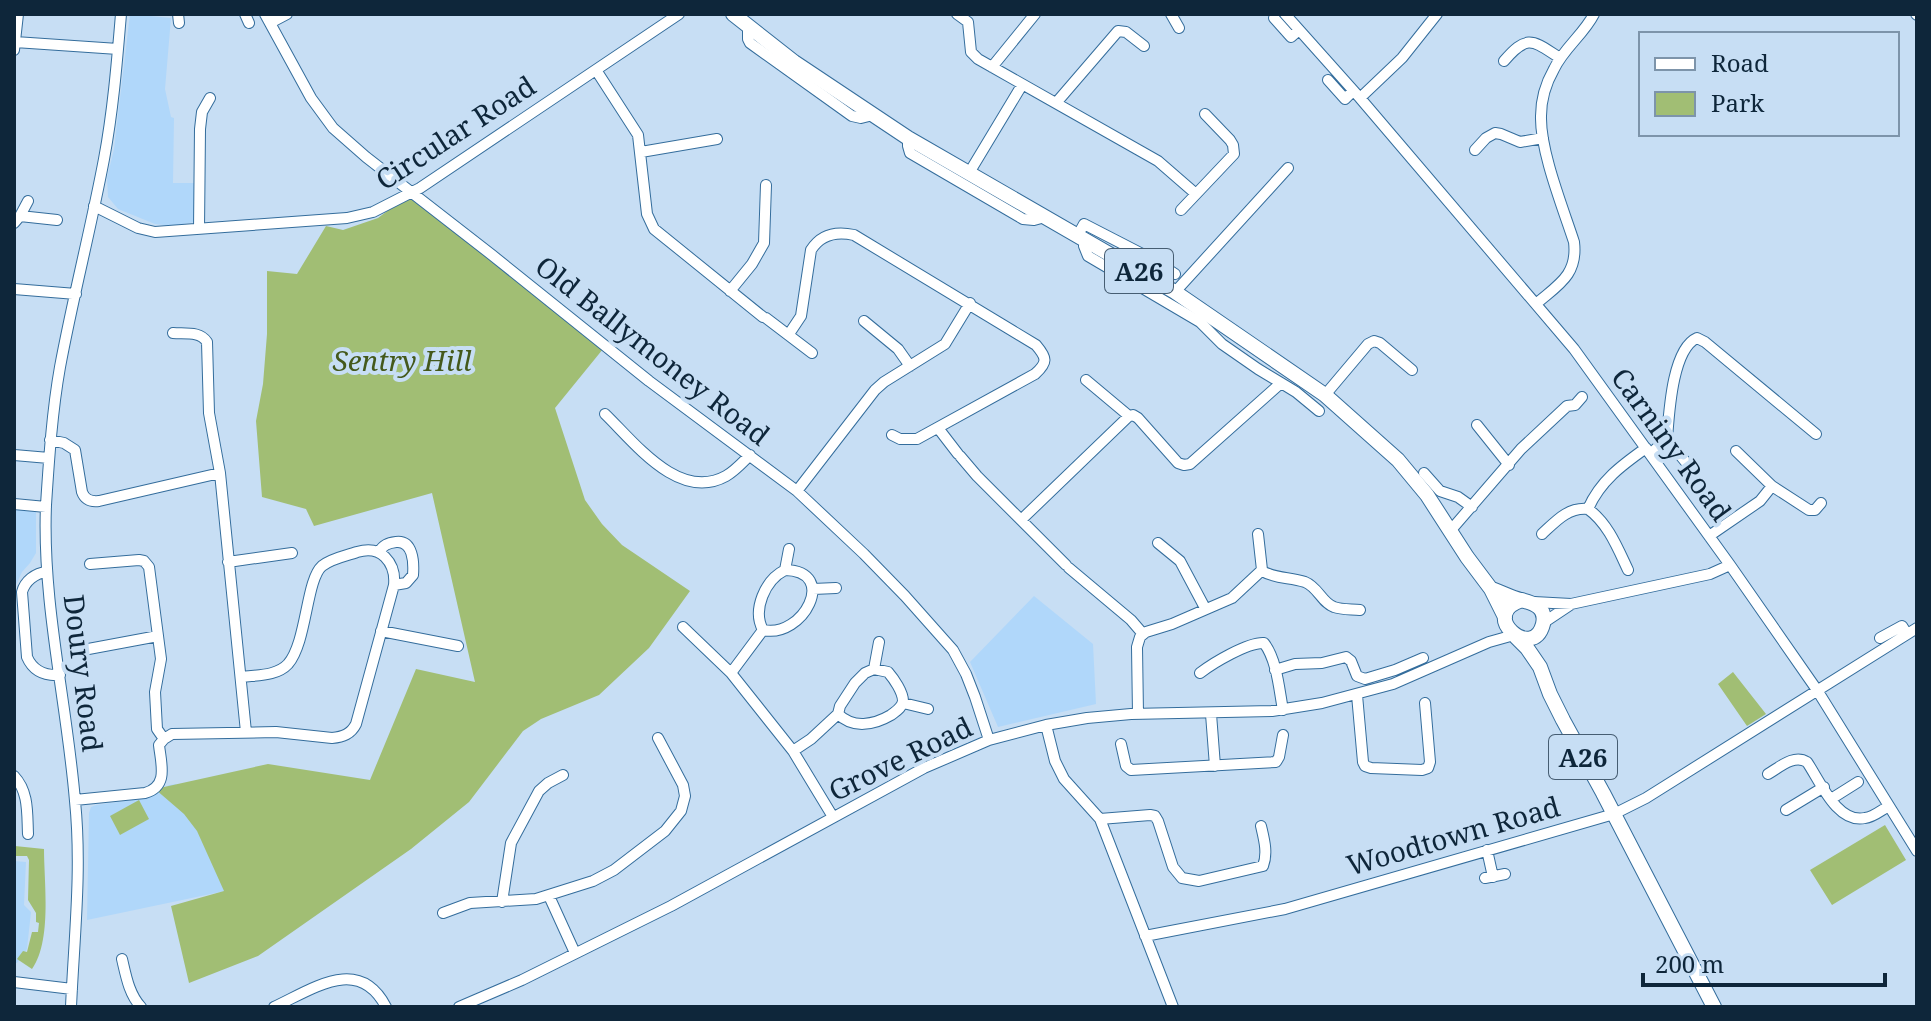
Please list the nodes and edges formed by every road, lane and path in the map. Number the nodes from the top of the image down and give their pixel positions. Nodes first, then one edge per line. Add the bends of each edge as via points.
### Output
1 (18, 14) edge
2 (121, 14) edge
3 (287, 14) edge
4 (679, 14) edge
5 (733, 14) edge
6 (957, 14) edge
7 (1035, 14) edge
8 (1171, 14) edge
9 (1305, 14) edge
10 (1437, 14) edge
11 (1594, 14) edge
12 (1279, 16) edge
13 (268, 18) edge
14 (1297, 27) junction
15 (1179, 28) dead end
16 (15, 46) edge
17 (1144, 46) dead end
18 (118, 49) junction
19 (1560, 58) junction
20 (1504, 61) dead end
21 (992, 67) junction
22 (596, 70) junction
23 (1328, 80) dead end
24 (1022, 85) junction
25 (1356, 94) junction
26 (210, 98) dead end
27 (1056, 103) junction
28 (1205, 114) dead end
29 (908, 138) junction
30 (1543, 138) junction
31 (717, 139) dead end
32 (1475, 150) dead end
33 (641, 152) junction
34 (1288, 168) dead end
35 (969, 173) junction
36 (766, 185) dead end
37 (411, 193) junction
38 (1196, 194) junction
39 (28, 201) dead end
40 (94, 206) junction
41 (1181, 210) dead end
42 (1045, 217) junction
43 (17, 220) edge
44 (57, 220) dead end
45 (199, 229) junction
46 (1082, 238) junction
47 (1175, 274) dead end
48 (14, 289) edge
49 (730, 291) junction
50 (1175, 292) junction
51 (76, 294) junction
52 (970, 303) junction
53 (1537, 303) junction
54 (864, 321) dead end
55 (1231, 330) junction
56 (173, 333) dead end
57 (789, 334) junction
58 (1222, 344) junction
59 (812, 353) dead end
60 (910, 366) junction
61 (1412, 370) dead end
62 (1086, 380) dead end
63 (1281, 383) junction
64 (1325, 395) junction
65 (1582, 397) dead end
66 (1319, 411) dead end
67 (1814, 413) dead end
68 (605, 414) dead end
69 (1129, 416) junction
70 (1804, 424) junction
71 (1477, 425) dead end
72 (938, 428) junction
73 (1816, 434) dead end
74 (892, 435) dead end
75 (1667, 439) junction
76 (50, 440) junction
77 (1648, 451) junction
78 (1736, 451) dead end
79 (14, 455) edge
80 (750, 455) junction
81 (49, 458) junction
82 (1509, 465) junction
83 (1689, 466) dead end
84 (220, 473) junction
85 (1424, 473) dead end
86 (1772, 486) junction
87 (797, 491) junction
88 (1821, 503) dead end
89 (14, 504) edge
90 (46, 507) junction
91 (1472, 507) junction
92 (1588, 509) junction
93 (1021, 520) junction
94 (1451, 530) junction
95 (1258, 534) dead end
96 (1542, 534) dead end
97 (1709, 536) junction
98 (1158, 543) dead end
99 (789, 549) dead end
100 (379, 552) junction
101 (292, 553) dead end
102 (228, 562) junction
103 (90, 564) dead end
104 (1730, 565) junction
105 (785, 570) junction
106 (1628, 570) dead end
107 (1262, 571) junction
108 (47, 572) junction
109 (394, 585) junction
110 (836, 588) dead end
111 (813, 589) junction
112 (1491, 589) junction
113 (1528, 601) junction
114 (1571, 604) junction
115 (1205, 608) junction
116 (1360, 610) dead end
117 (1505, 619) junction
118 (1542, 626) junction
119 (683, 627) dead end
120 (1917, 628) edge
121 (763, 630) junction
122 (381, 631) junction
123 (1143, 634) junction
124 (1907, 634) junction
125 (158, 636) junction
126 (1515, 636) junction
127 (1880, 638) dead end
128 (879, 642) dead end
129 (1489, 642) junction
130 (458, 646) dead end
131 (83, 650) dead end
132 (1423, 658) dead end
133 (1540, 667) junction
134 (874, 669) junction
135 (1275, 670) junction
136 (731, 673) junction
137 (1200, 673) dead end
138 (60, 675) junction
139 (242, 677) junction
140 (1817, 690) junction
141 (1357, 695) junction
142 (903, 703) junction
143 (1425, 703) dead end
144 (928, 709) dead end
145 (1283, 710) junction
146 (838, 714) junction
147 (1138, 714) junction
148 (1211, 714) junction
149 (1046, 725) junction
150 (246, 732) junction
151 (1283, 735) dead end
152 (658, 738) dead end
153 (164, 739) junction
154 (989, 740) junction
155 (1121, 744) dead end
156 (793, 751) junction
157 (1215, 766) junction
158 (1768, 774) dead end
159 (563, 775) dead end
160 (14, 776) edge
161 (1858, 782) dead end
162 (1824, 787) junction
163 (1831, 799) junction
164 (75, 800) junction
165 (1889, 806) junction
166 (1786, 810) dead end
167 (1614, 814) junction
168 (833, 817) junction
169 (1100, 819) junction
170 (1261, 826) dead end
171 (28, 834) dead end
172 (1487, 850) junction
173 (1917, 851) edge
174 (1505, 874) dead end
175 (549, 896) junction
176 (502, 902) junction
177 (443, 913) dead end
178 (1145, 936) junction
179 (575, 953) junction
180 (122, 959) dead end
181 (14, 982) edge
182 (72, 989) junction
183 (71, 1007) edge
184 (141, 1007) edge
185 (274, 1007) edge
186 (386, 1007) edge
187 (459, 1007) edge
188 (1173, 1007) edge
189 (1714, 1007) edge

1 - 16 street
2 - 18 street, Doury Road
3 - 13 street
4 - 22 street, Circular Road
5 - 29 main road, A26 via 805,70
6 - 21 street via 968,23 972,53
7 - 21 street
8 - 15 street
9 - 14 street
10 - 25 street via 1402,58
11 - 19 street
12 - 14 street, Carniny Road
13 - 37 street, Old Ballymoney Road via 333,128
14 - 25 street, Carniny Road
16 - 18 street
17 - 27 street via 1118,31
18 - 40 street, Doury Road
19 - 20 street via 1530,41
19 - 30 street via 1543,101
21 - 24 street
22 - 33 street via 636,130
22 - 37 street, Circular Road
23 - 25 street, Carniny Road via 1345,99
24 - 27 street
24 - 35 street
25 - 53 street, Carniny Road
26 - 45 street via 200,129
27 - 38 street via 1158,161
28 - 38 street via 1232,142 1234,153
29 - 35 main road, A26
29 - 42 street via 910,153 1023,219
30 - 32 street via 1520,142 1497,133
30 - 53 street via 1575,256 1569,274
31 - 33 street
33 - 49 street via 649,222
34 - 50 street
35 - 42 main road, A26
36 - 49 street via 764,243
37 - 45 street, Circular Road via 347,218
37 - 80 street, Old Ballymoney Road
38 - 41 street
39 - 43 street
40 - 45 street, Circular Road via 155,232
40 - 51 street, Doury Road
42 - 46 main road, A26
43 - 44 street
46 - 47 street via 1084,224
46 - 50 main road, A26
46 - 58 street via 1088,256 1200,322
48 - 51 street
49 - 57 street
50 - 55 main road, A26
51 - 76 street, Doury Road
52 - 57 street via 854,235 834,233 811,250 801,316
52 - 60 street via 945,344
52 - 72 street via 1036,345 1044,362 1035,374
53 - 77 street, Carniny Road
54 - 60 street
55 - 58 street
55 - 64 main road, A26
56 - 84 street via 197,334 206,341 209,413
57 - 59 street
58 - 63 street
60 - 87 street via 875,390
61 - 64 street via 1374,341
62 - 69 street
63 - 66 street
63 - 69 street via 1187,465 1180,464 1137,417
64 - 94 main road, A26 via 1398,460
65 - 82 street
67 - 70 street
68 - 80 street via 662,467 688,481 722,478
69 - 93 street
70 - 73 street
70 - 75 street via 1697,338 1681,356
71 - 82 street
72 - 74 street via 912,440
72 - 93 street
75 - 77 street
75 - 83 street
76 - 81 street, Doury Road
76 - 84 street via 75,450 83,494 92,501
77 - 92 street via 1604,482
77 - 97 street, Carniny Road
78 - 86 street
79 - 81 street
80 - 87 street, Old Ballymoney Road
81 - 90 street, Doury Road
82 - 91 street
84 - 102 street
85 - 91 street via 1440,491
86 - 88 street via 1809,510
86 - 97 street via 1760,501
87 - 154 street, Old Ballymoney Road via 953,650
89 - 90 street
90 - 108 street, Doury Road
91 - 94 street
92 - 96 street via 1569,511
92 - 106 street via 1599,517
93 - 123 street
94 - 112 main road, A26
95 - 107 street
97 - 104 street, Carniny Road
98 - 115 street via 1180,561
99 - 105 street
100 - 109 street via 392,566
100 - 109 street via 397,542 409,548 413,575 404,585
100 - 139 street via 364,550 321,567 291,660 278,671
101 - 102 street
102 - 139 street
103 - 125 street via 137,559 146,563
104 - 114 street
104 - 140 street, Carniny Road
105 - 111 street via 805,576
105 - 121 street via 773,579 759,605
107 - 115 street via 1235,596
107 - 116 street via 1305,582 1335,608
108 - 138 street, Doury Road
108 - 138 street via 30,579 22,592 27,657 43,673
109 - 122 street
110 - 111 street
111 - 121 street via 810,606 798,618 780,631
112 - 113 main road
112 - 117 main road, A26
113 - 114 street
113 - 117 main road via 1511,606
113 - 118 main road, A26 via 1542,611
114 - 118 street
115 - 123 street
117 - 126 main road, A26
117 - 129 street, Grove Road
118 - 126 main road via 1532,637
118 - 133 main road, A26
119 - 136 street
120 - 124 street, Woodtown Road
121 - 136 street
122 - 130 street
122 - 150 street via 356,724 346,735
123 - 147 street via 1137,647
124 - 127 street via 1902,626
124 - 140 street, Woodtown Road
125 - 131 street
125 - 153 street via 157,729
126 - 129 street, Grove Road
126 - 133 main road, A26
128 - 134 street
129 - 141 street, Grove Road
132 - 135 street via 1365,679 1357,677 1346,657
133 - 167 main road, A26
134 - 142 street via 891,675
134 - 146 street via 855,683
135 - 137 street via 1266,645 1258,642
135 - 145 street
136 - 156 street
138 - 164 street, Doury Road
139 - 150 street
140 - 165 street, Carniny Road
140 - 167 street, Woodtown Road
141 - 143 street via 1363,762 1371,768 1428,768
141 - 145 street, Grove Road
142 - 144 street
142 - 146 street via 872,724
145 - 148 street, Grove Road
146 - 156 street
147 - 148 street, Grove Road
147 - 149 street, Grove Road
148 - 157 street
149 - 154 street, Grove Road
149 - 169 street via 1064,779
150 - 153 street via 172,734
151 - 157 street via 1276,762
152 - 175 street via 685,790 675,820 614,870
153 - 164 street via 159,745 162,773 155,789
154 - 168 street, Grove Road
155 - 157 street via 1130,770
156 - 168 street
158 - 162 street via 1803,759
159 - 176 street via 539,791 516,833
160 - 171 street via 26,798
161 - 163 street
162 - 163 street
162 - 166 street
163 - 165 street via 1841,812 1858,819
164 - 182 street, Doury Road
165 - 173 street, Carniny Road
167 - 172 street, Woodtown Road
167 - 189 main road, A26
168 - 179 street, Grove Road
169 - 170 street via 1155,816 1174,870 1194,881 1263,866
169 - 178 street
172 - 174 street via 1489,877
172 - 178 street, Woodtown Road via 1285,909
175 - 176 street
175 - 179 street
176 - 177 street via 470,903
178 - 188 street
179 - 187 street, Grove Road
180 - 184 street
181 - 182 street
182 - 183 street, Doury Road
185 - 186 street via 343,979 373,988

